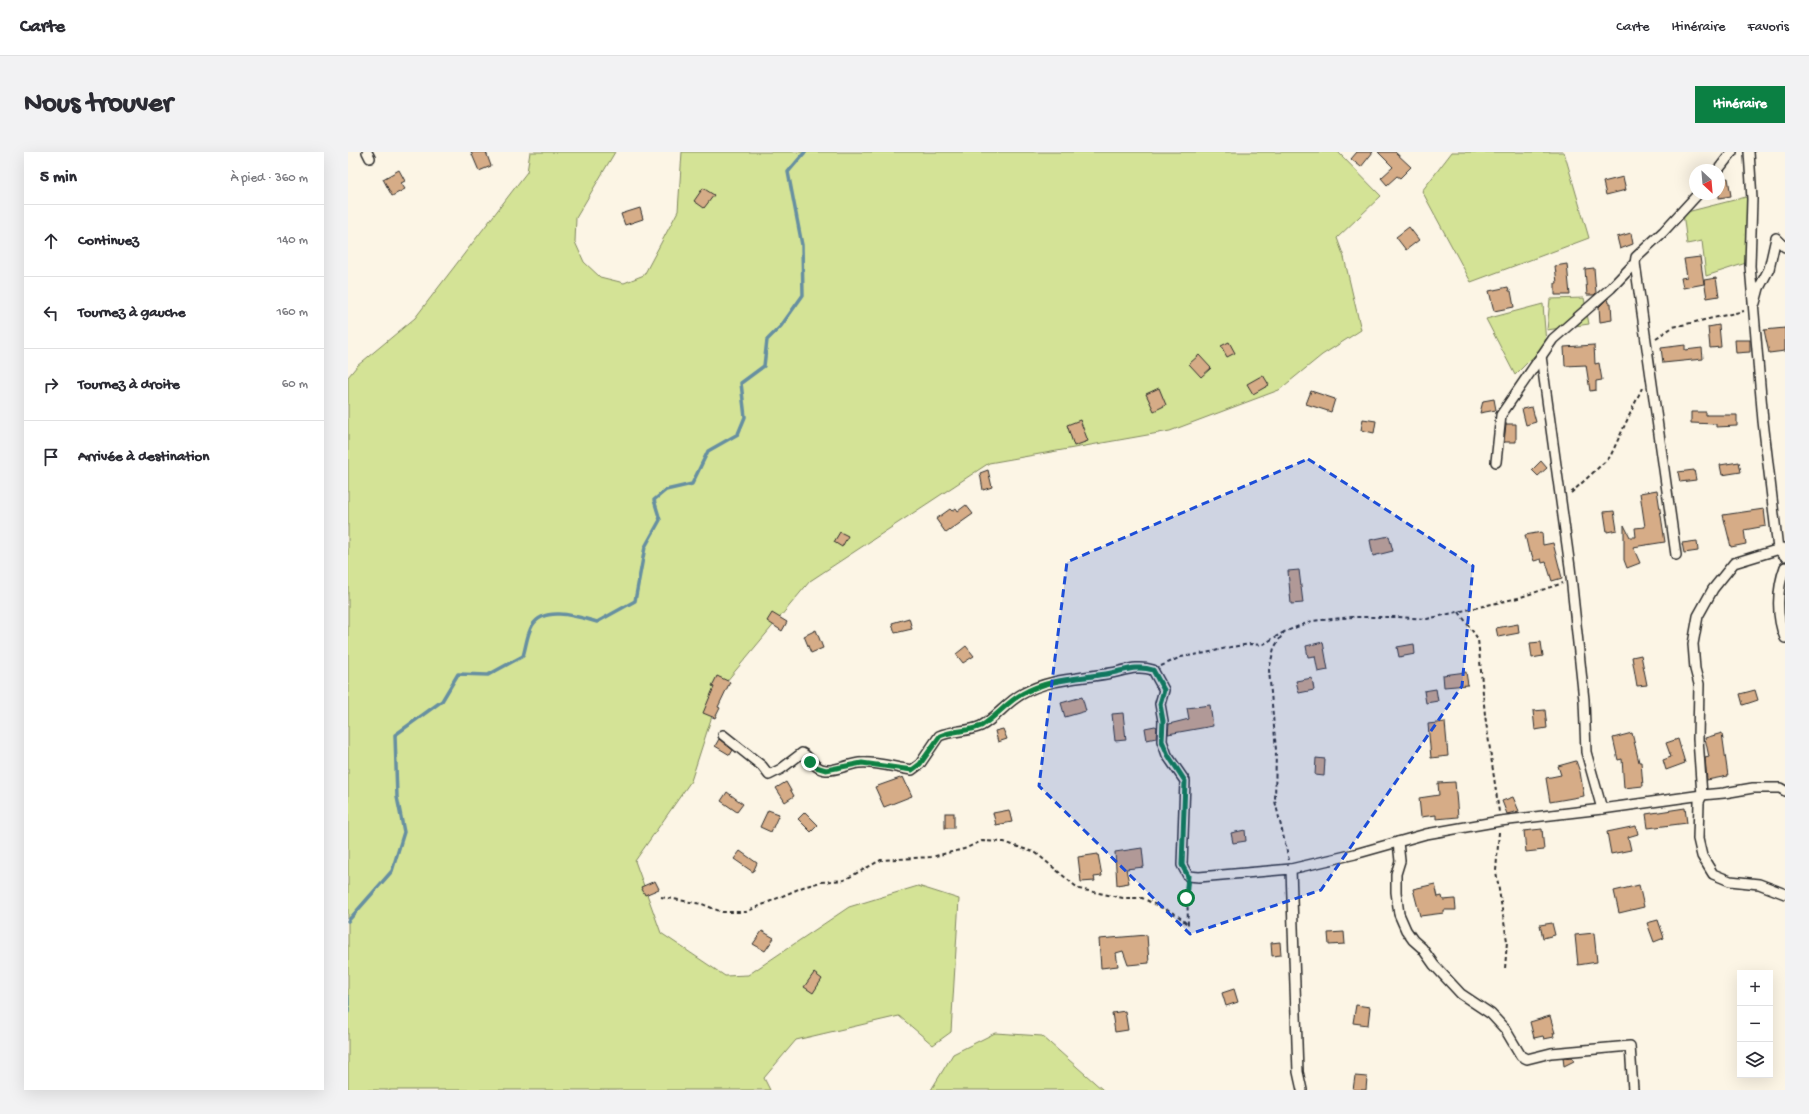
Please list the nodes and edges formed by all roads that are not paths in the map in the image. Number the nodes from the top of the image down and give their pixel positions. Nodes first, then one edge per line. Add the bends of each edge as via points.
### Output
1 (1732, 152) edge
2 (1749, 152) edge
3 (1723, 164) edge
4 (1692, 200) edge
5 (1785, 247) edge
6 (1636, 263) junction
7 (1753, 308) junction
8 (1541, 356) junction
9 (1496, 462) dead end
10 (1781, 548) edge
11 (1676, 555) dead end
12 (1785, 556) edge
13 (1785, 567) edge
14 (1785, 638) edge
15 (724, 735) dead end
16 (1785, 792) edge
17 (1702, 795) junction
18 (1602, 810) junction
19 (1398, 842) junction
20 (1291, 869) junction
21 (1785, 894) edge
22 (1302, 1090) edge
23 (1633, 1090) edge

1 - 3 street
2 - 7 street
4 - 6 street via 1636,258
5 - 7 street via 1776,238 1769,269 1759,288
6 - 8 street via 1553,339
6 - 11 street
7 - 10 street via 1763,421
8 - 9 street via 1501,415
8 - 18 street via 1572,580 1584,700 1586,752
10 - 12 street
10 - 17 street via 1734,563 1713,589 1698,616 1693,644 1699,684 1698,738
13 - 14 street via 1780,580 1779,606
15 - 20 street via 762,766 769,775 802,753 807,755 816,767 826,770 862,763 912,770 920,764 940,736 980,726 1021,694 1034,688 1064,679 1144,667 1153,670 1164,690 1160,704 1163,721 1162,741 1185,781 1182,865 1188,876
16 - 17 street via 1780,788 1753,788
17 - 18 street
17 - 21 street via 1699,802 1698,838 1702,856 1712,874 1730,881 1759,884
18 - 19 street via 1500,821 1426,834
19 - 20 street
19 - 23 street via 1400,861 1396,874 1396,892 1399,914 1413,940 1461,994 1490,1014 1504,1029 1521,1056 1527,1059 1551,1053 1630,1046
20 - 22 street via 1298,1064

